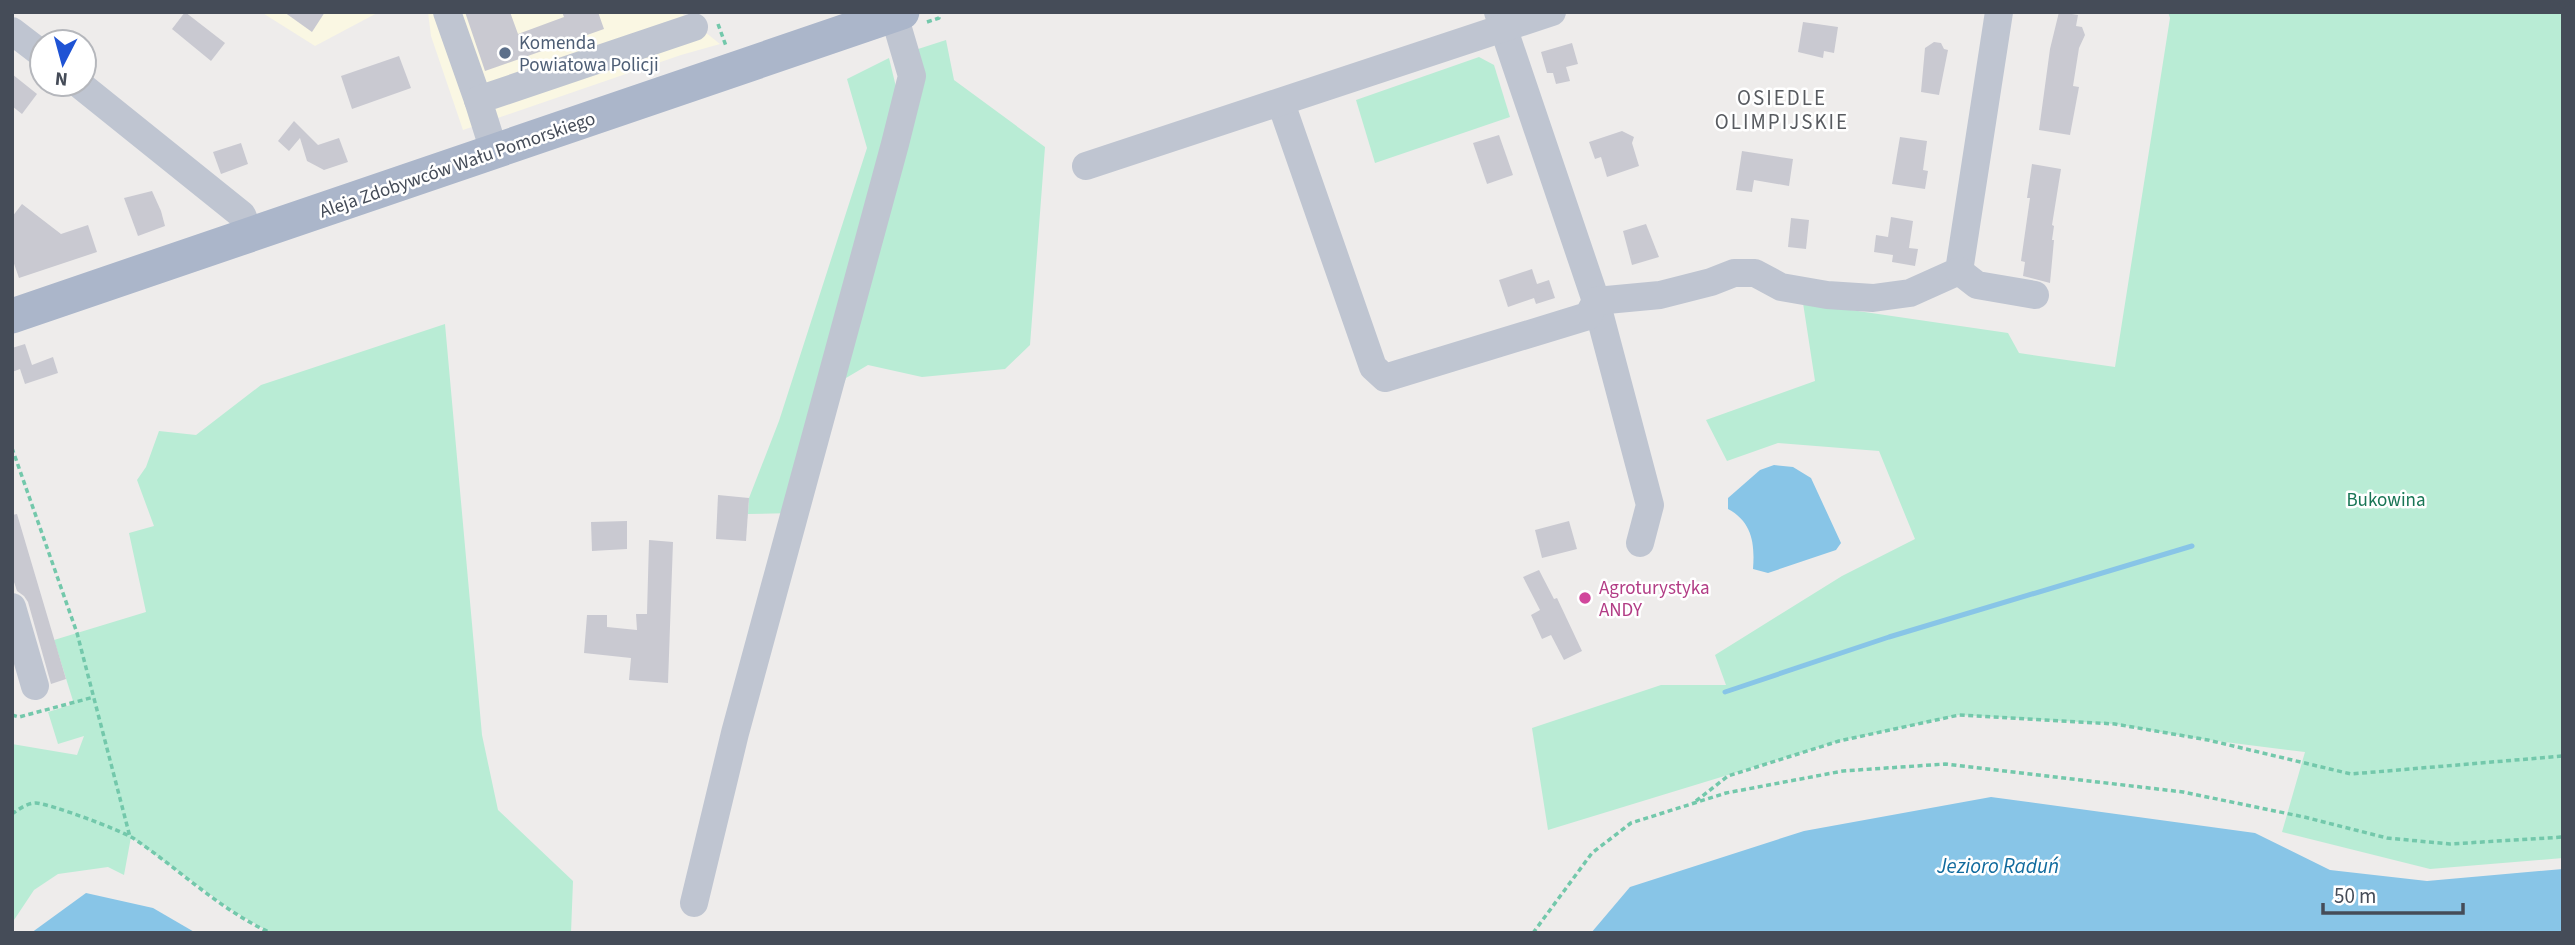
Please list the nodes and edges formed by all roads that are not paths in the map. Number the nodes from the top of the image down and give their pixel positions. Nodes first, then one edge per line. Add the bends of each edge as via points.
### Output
1 (447, 12) edge
2 (1552, 12) edge
3 (1992, 12) edge
4 (1999, 13) edge
5 (898, 14) edge
6 (1500, 20) edge
7 (705, 23) road end
8 (12, 30) edge
9 (28, 43) edge
10 (96, 98) edge
11 (478, 100) junction
12 (1280, 103) junction
13 (494, 151) junction
14 (1086, 166) dead end
15 (250, 234) junction
16 (1959, 271) junction
17 (2035, 295) dead end
18 (1596, 301) junction
19 (12, 316) edge
20 (1640, 543) dead end
21 (12, 607) edge
22 (35, 686) dead end
23 (694, 903) dead end

1 - 11 street
2 - 6 street
3 - 4 street
4 - 16 street
5 - 13 main road, Aleja Zdobywców Wału Pomorskiego
5 - 23 street via 912,76 735,733
6 - 12 street
6 - 18 street
7 - 11 street
8 - 9 street
10 - 15 street via 242,215
11 - 13 street
12 - 14 street
12 - 18 street via 1373,367 1385,378 1588,316
13 - 15 main road, Aleja Zdobywców Wału Pomorskiego
15 - 19 main road, Aleja Zdobywców Wału Pomorskiego
16 - 17 street via 1978,285
16 - 18 street via 1910,293 1873,298 1781,287 1755,273 1734,273 1660,295
18 - 20 street via 1650,505
21 - 22 street

